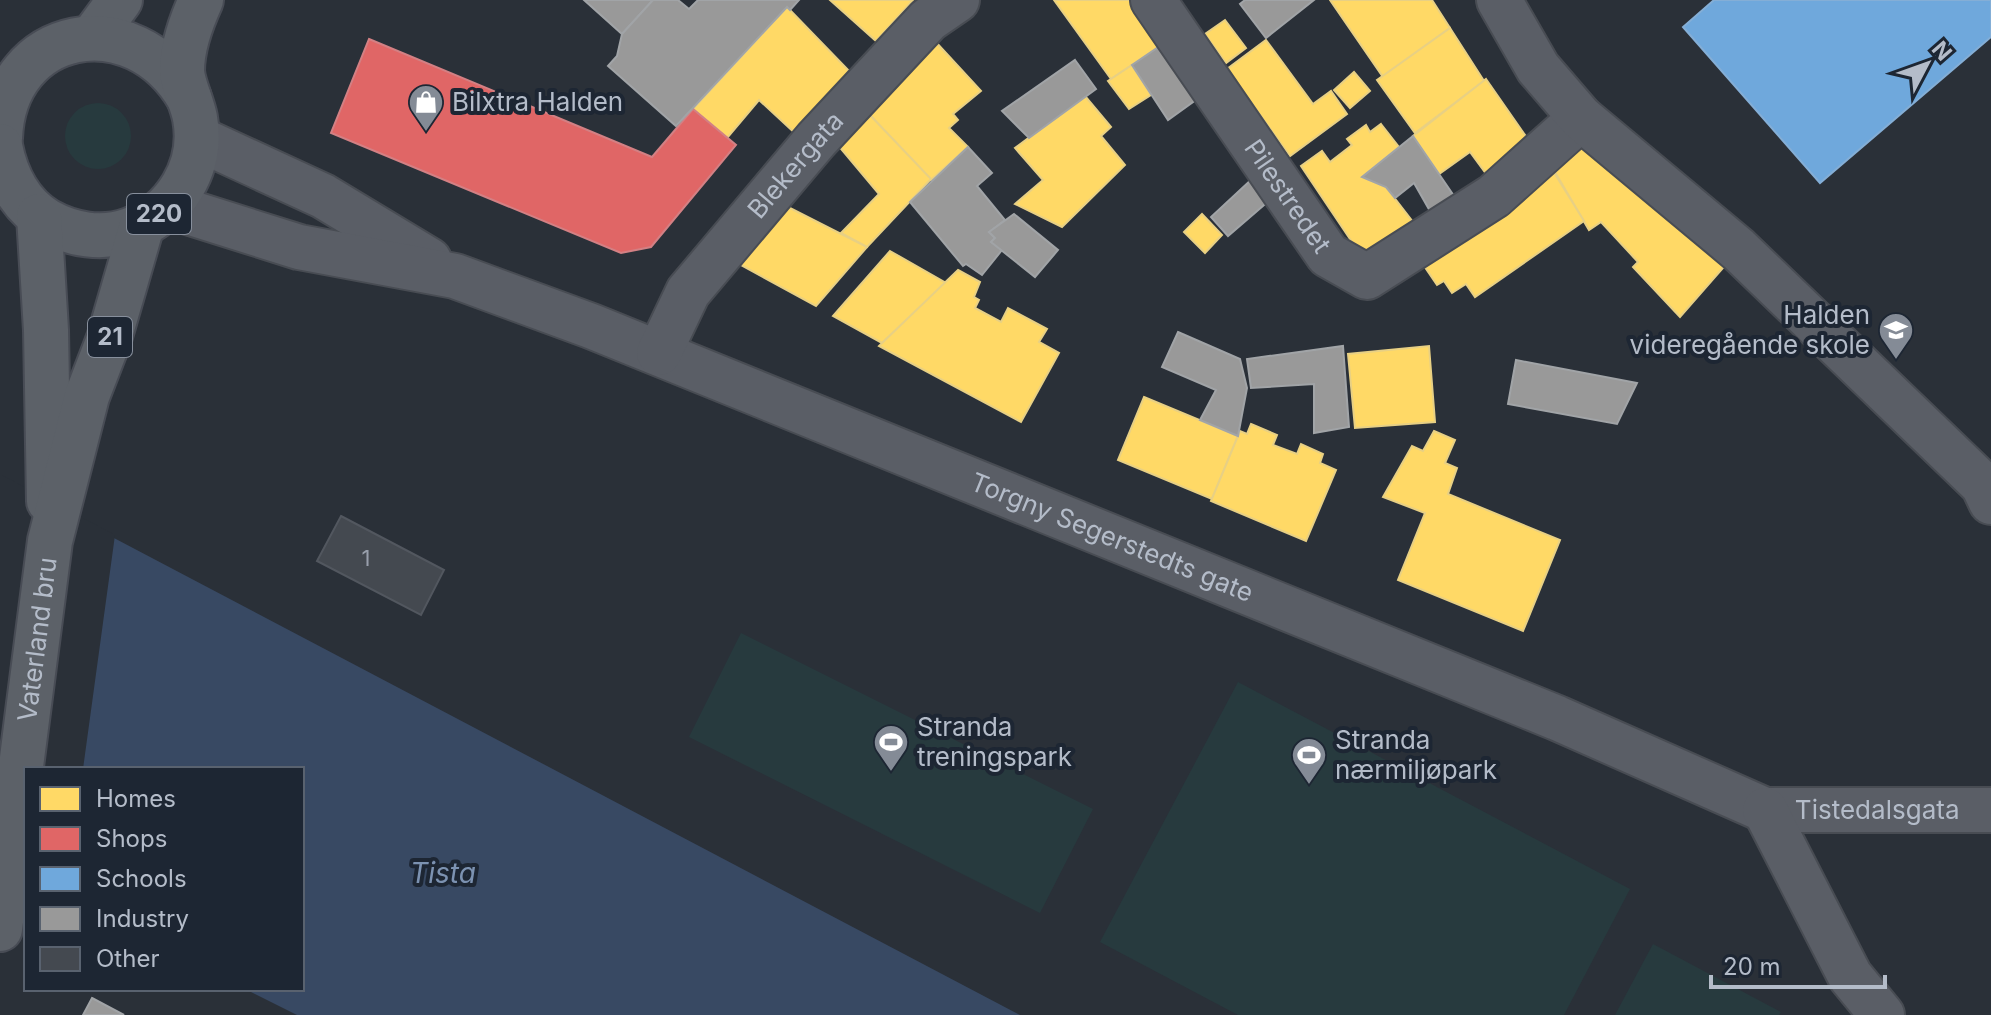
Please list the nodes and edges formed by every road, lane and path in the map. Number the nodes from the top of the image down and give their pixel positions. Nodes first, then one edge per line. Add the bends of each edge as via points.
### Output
1 (120, 0) edge
2 (201, 0) edge
3 (957, 0) edge
4 (1153, 0) edge
5 (1499, 0) edge
6 (92, 38) junction
7 (19, 58) edge
8 (193, 118) junction
9 (1595, 132) junction
10 (1, 153) edge
11 (155, 215) junction
12 (39, 216) junction
13 (455, 276) junction
14 (659, 353) junction
15 (61, 440) junction
16 (1987, 494) edge
17 (1765, 810) junction
18 (1991, 810) edge
19 (0, 929) edge
20 (1882, 1015) edge

1 - 6 main road
2 - 8 main road, 220 via 182,72
3 - 14 street, Blekergata via 928,20 816,140 688,292
4 - 9 street, Pilestredet via 1328,255 1367,277
5 - 9 street via 1538,68
6 - 7 main road, 220
6 - 8 main road, 220 via 149,51 179,80
7 - 10 main road, 220 via 5,103
8 - 11 main road, 220 via 189,175
8 - 13 street, Torgny Segerstedts gate
9 - 16 street via 1738,249
10 - 12 main road, 220 via 11,184
11 - 12 main road, 220 via 107,235 63,228
11 - 13 street, Torgny Segerstedts gate
11 - 15 main road, 21 via 87,396
12 - 15 main road, 21 via 46,330
13 - 14 street, Torgny Segerstedts gate
14 - 17 street, Torgny Segerstedts gate via 1557,718
15 - 19 main road, Vaterland bru / 21
17 - 18 street, Tistedalsgata
17 - 20 street via 1850,976

